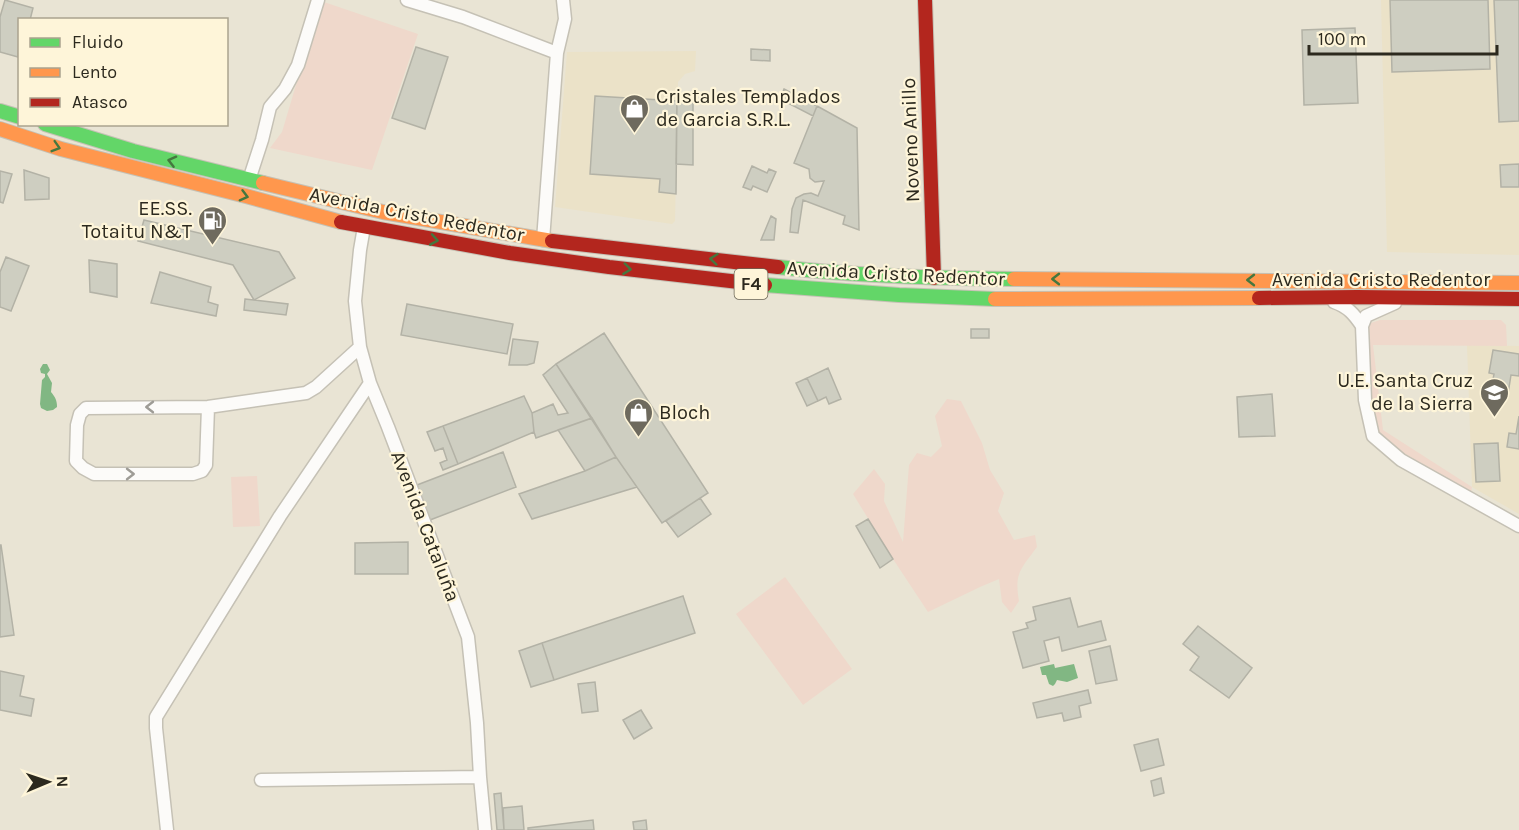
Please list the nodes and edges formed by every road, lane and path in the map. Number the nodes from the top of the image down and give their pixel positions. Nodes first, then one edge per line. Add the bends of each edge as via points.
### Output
1 (318, 0) edge
2 (407, 0) edge
3 (563, 0) edge
4 (925, 0) edge
5 (557, 53) junction
6 (0, 111) edge
7 (18, 116) edge
8 (52, 126) edge
9 (0, 129) edge
10 (249, 180) junction
11 (364, 227) junction
12 (543, 240) junction
13 (934, 278) junction
14 (1519, 283) edge
15 (1323, 297) junction
16 (1408, 298) junction
17 (1519, 299) edge
18 (1362, 326) junction
19 (360, 347) junction
20 (370, 383) junction
21 (208, 407) junction
22 (1519, 526) edge
23 (480, 777) junction
24 (261, 780) dead end
25 (167, 830) edge
26 (485, 830) edge

1 - 10 street via 298,64 285,89 270,106
2 - 5 street
3 - 5 street via 566,19
4 - 13 main road, Noveno Anillo
5 - 12 street
6 - 7 main road
10 -> 8 main road, Avenida Cristo Redentor / F4
9 -> 11 main road, Avenida Cristo Redentor / F4 via 61,149
10 - 12 main road, Avenida Cristo Redentor / F4 via 384,212
11 -> 15 main road, Avenida Cristo Redentor / F4 via 609,267 826,290 981,299
11 - 19 street, Avenida Cataluña via 355,301
13 -> 12 main road, Avenida Cristo Redentor / F4 via 816,271
14 -> 13 main road, Avenida Cristo Redentor / F4
15 - 16 main road, Avenida Cristo Redentor / F4
15 - 18 street via 1345,306
16 - 17 main road, Avenida Cristo Redentor / F4
16 - 18 street via 1366,316
18 - 22 street via 1365,400 1373,436 1401,460
19 - 20 street, Avenida Cataluña
19 - 21 street via 306,393
20 - 23 street, Avenida Cataluña via 468,638
20 - 25 street via 280,516 156,717
21 -> 21 street via 86,408 77,425 76,461 94,474 202,471 206,465
23 - 24 street
23 - 26 street, Avenida Cataluña

